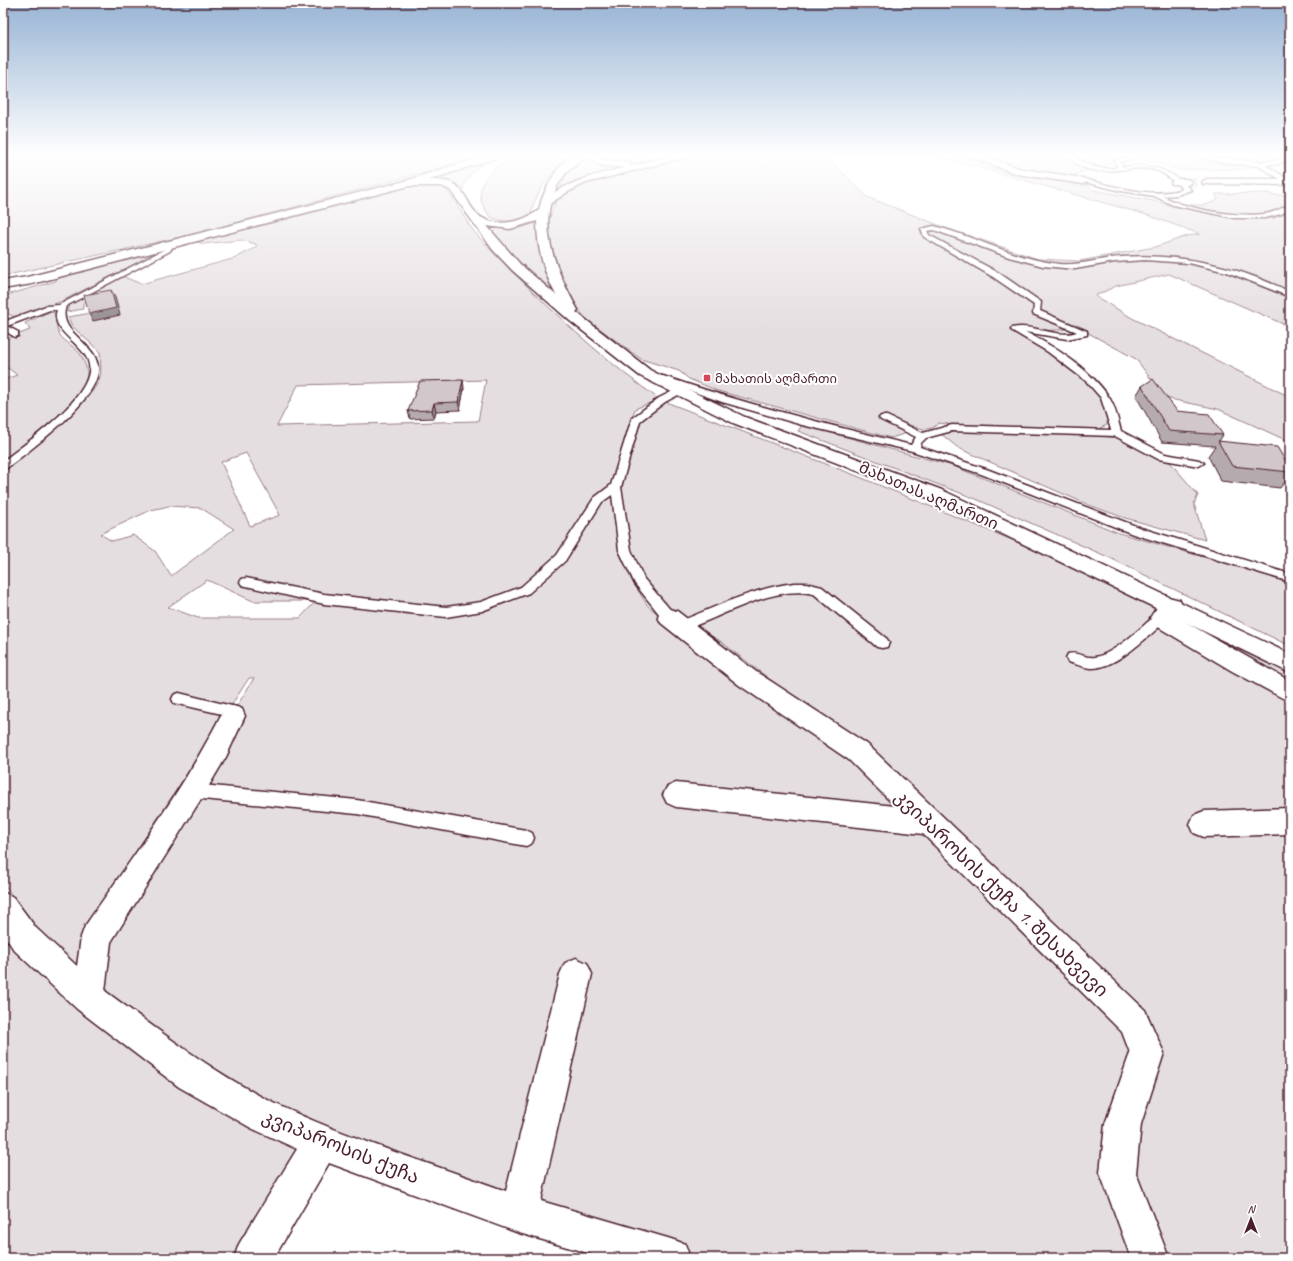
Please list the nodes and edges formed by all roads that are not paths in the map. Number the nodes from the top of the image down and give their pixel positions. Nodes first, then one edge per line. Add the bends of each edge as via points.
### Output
1 (296, 213) edge
2 (472, 213) edge
3 (541, 213) edge
4 (545, 213) edge
5 (1230, 213) edge
6 (1281, 213) edge
7 (474, 217) junction
8 (172, 244) junction
9 (3, 285) edge
10 (1290, 295) edge
11 (62, 306) junction
12 (575, 318) junction
13 (3, 326) edge
14 (15, 334) dead end
15 (645, 372) junction
16 (679, 391) junction
17 (884, 418) dead end
18 (1117, 433) junction
19 (922, 436) junction
20 (915, 449) junction
21 (1199, 462) dead end
22 (3, 466) edge
23 (616, 487) junction
24 (1290, 578) edge
25 (246, 582) dead end
26 (1167, 612) junction
27 (675, 622) junction
28 (882, 643) dead end
29 (1073, 658) dead end
30 (1290, 664) edge
31 (1290, 692) edge
32 (179, 699) dead end
33 (233, 716) joint
34 (192, 791) junction
35 (676, 795) dead end
36 (1290, 821) edge
37 (930, 822) junction
38 (1204, 824) dead end
39 (526, 838) dead end
40 (3, 907) edge
41 (576, 974) dead end
42 (88, 998) junction
43 (321, 1142) junction
44 (519, 1214) junction
45 (252, 1258) edge
46 (671, 1258) edge
47 (1150, 1258) edge

1 - 8 street
2 - 7 street, მახათას აღმართი
3 - 7 street via 536,219 513,226 486,224
4 - 12 street, მახათას აღმართი via 545,249 551,272
5 - 6 lane via 1249,216
7 - 12 street, მახათას აღმართი via 516,267
8 - 9 street
8 - 11 lane via 168,250
10 - 18 lane via 1263,280 1192,261 1167,258 1122,259 1061,266 1038,263 934,228 923,230 926,236 990,271 1038,304 1036,312 1084,333 1076,336 1053,336 1034,330 1015,330 1052,351 1102,394
11 - 13 lane via 49,308
11 - 22 lane via 60,315 63,327 94,359 94,371 89,385 83,396 53,426
12 - 15 street, მახათას აღმართი
13 - 14 lane
15 - 16 street, მახათას აღმართი
15 - 20 lane via 725,400 805,423
16 - 23 lane via 635,420
16 - 26 street, მახათას აღმართი via 739,420 936,494
17 - 19 lane
18 - 19 lane via 952,428
18 - 21 lane via 1162,458
19 - 20 lane via 916,442
20 - 24 lane via 985,472 1137,531
23 - 25 lane via 598,500 562,558 525,590 482,606 446,612 324,599
23 - 27 lane via 624,550 639,581
26 - 29 lane via 1138,639 1102,660 1094,663
26 - 30 street, მახათას აღმართი
26 - 31 street
27 - 28 lane via 760,594 790,587 808,587 818,590
27 - 37 street, კვიპაროსის ქუჩა 1. შესახვევი via 747,678 858,752
32 - 33 lane via 229,710 235,712
33 - 34 street
34 - 39 lane via 358,807
34 - 42 street via 96,937
35 - 37 street
36 - 38 street
37 - 47 street, კვიპაროსის ქუჩა 1. შესახვევი via 1134,1021 1147,1053 1123,1124 1118,1172
40 - 42 street, კვიპაროსის ქუჩა via 24,939
41 - 44 street
42 - 43 street, კვიპაროსის ქუჩა via 191,1075 263,1116
43 - 44 street, კვიპაროსის ქუჩა
43 - 45 street
44 - 46 street, კვიპაროსის ქუჩა

